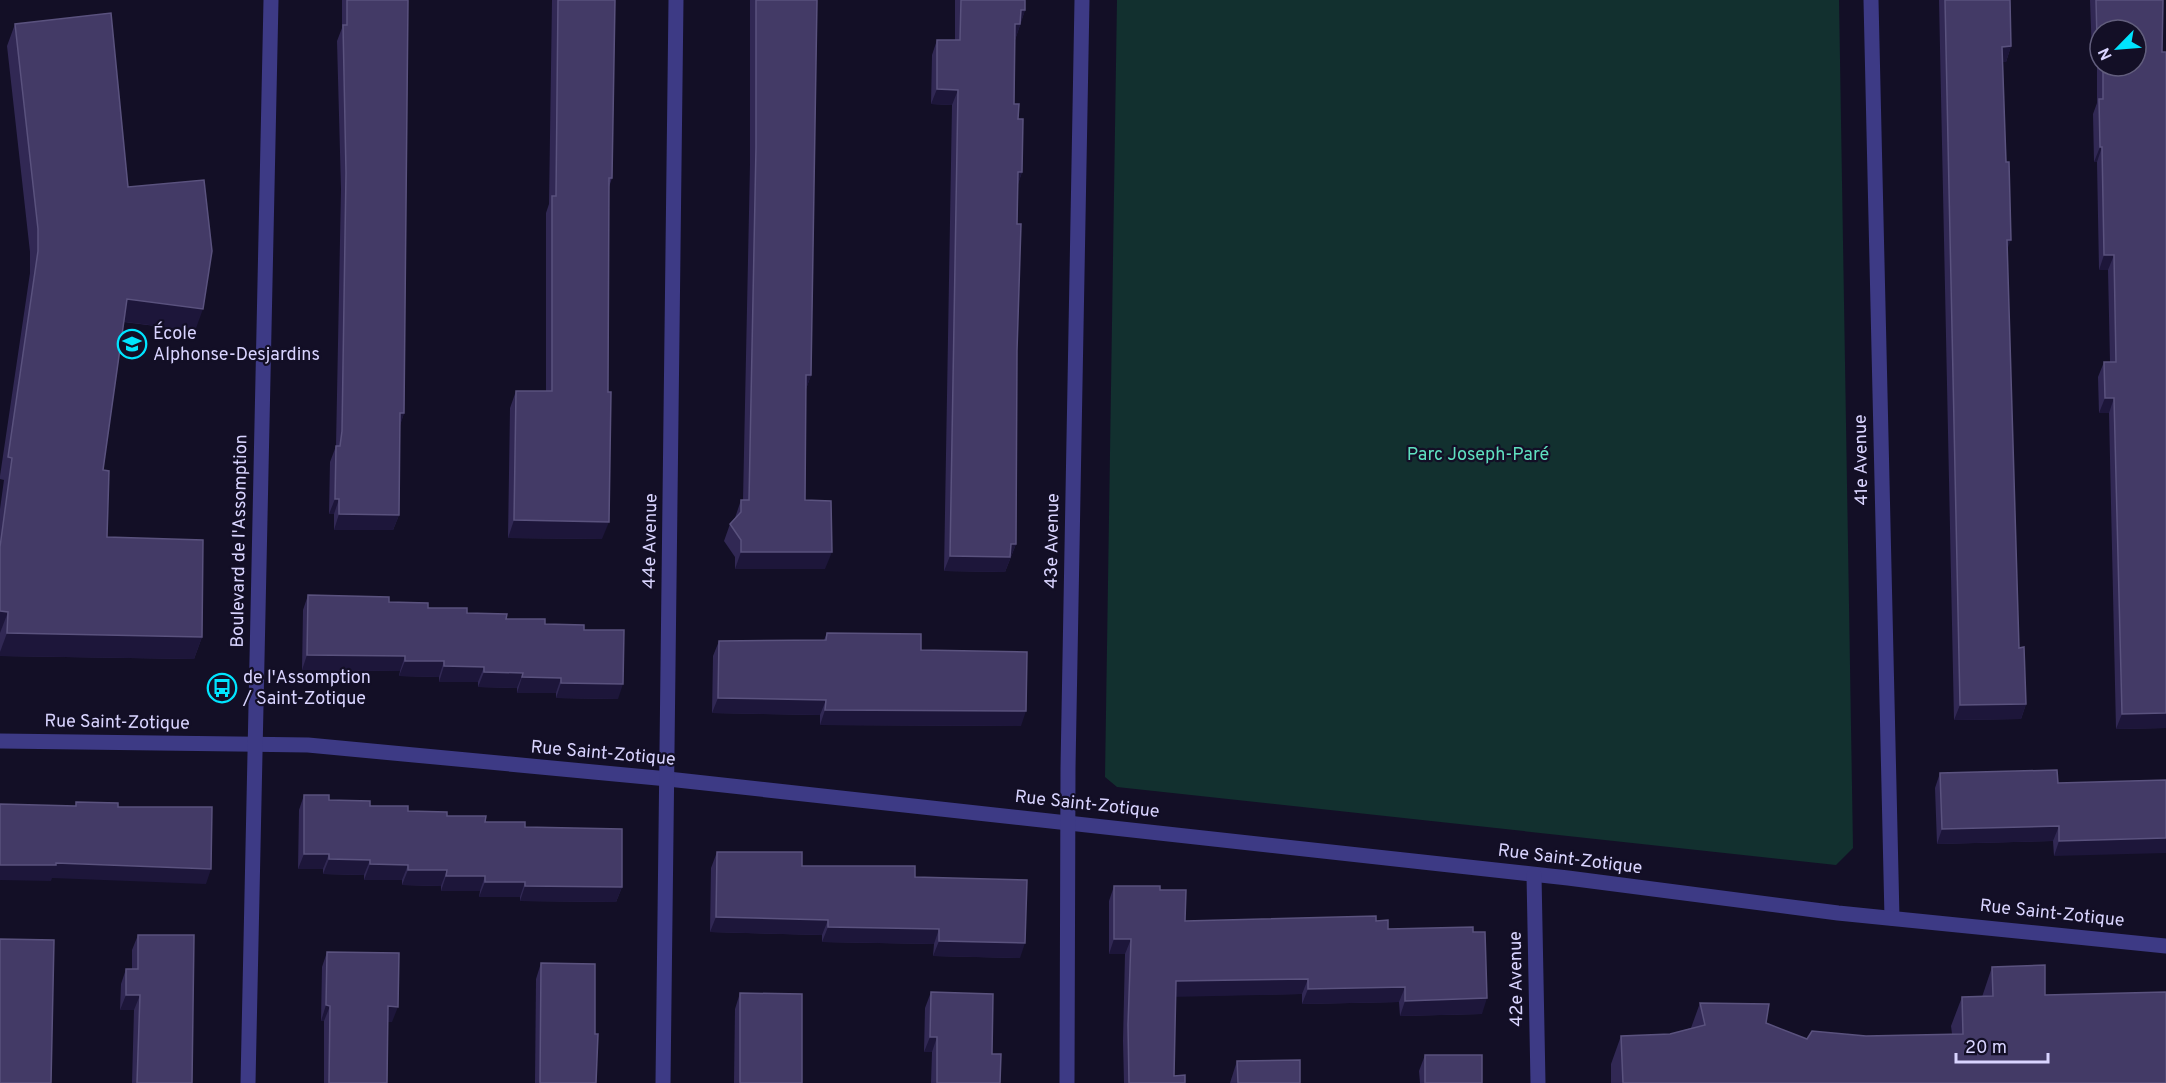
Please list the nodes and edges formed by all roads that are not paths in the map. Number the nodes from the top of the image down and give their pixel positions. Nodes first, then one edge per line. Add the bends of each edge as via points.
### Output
1 (271, 0) edge
2 (676, 0) edge
3 (1082, 0) edge
4 (1871, 0) edge
5 (0, 741) edge
6 (254, 745) junction
7 (668, 779) junction
8 (1068, 823) junction
9 (1534, 875) junction
10 (1892, 918) junction
11 (2166, 946) edge
12 (248, 1083) edge
13 (663, 1083) edge
14 (1067, 1083) edge
15 (1538, 1083) edge

1 - 6 street, Boulevard de l'Assomption
2 - 7 street, 44e Avenue
3 - 8 street, 43e Avenue
4 - 10 street, 41e Avenue
5 - 6 street, Rue Saint-Zotique
6 - 7 street, Rue Saint-Zotique via 308,745
6 - 12 street, Boulevard de l'Assomption
7 - 8 street, Rue Saint-Zotique
7 - 13 street, 44e Avenue
8 - 9 street, Rue Saint-Zotique
8 - 14 street, 43e Avenue
9 - 10 street, Rue Saint-Zotique
9 - 15 street, 42e Avenue
10 - 11 street, Rue Saint-Zotique

